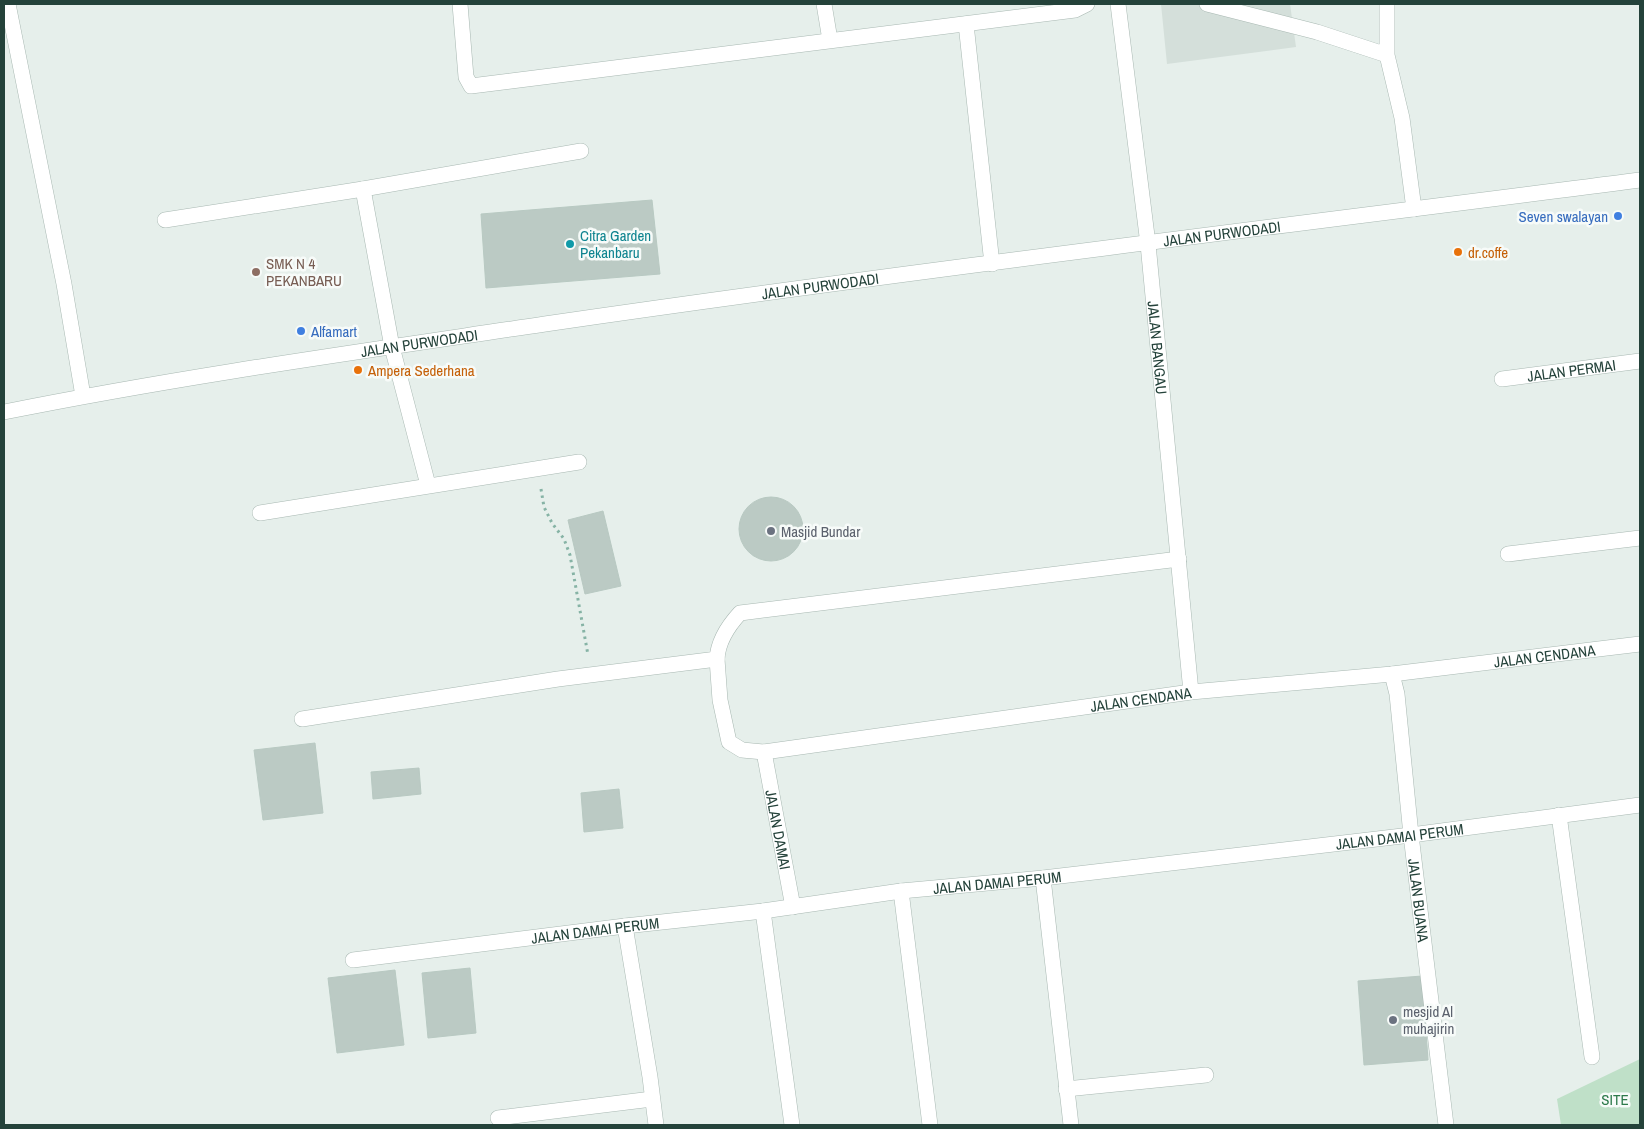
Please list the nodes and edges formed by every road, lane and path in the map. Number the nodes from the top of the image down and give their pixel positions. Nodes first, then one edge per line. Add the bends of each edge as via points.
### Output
1 (8, 4) edge
2 (460, 4) edge
3 (824, 4) edge
4 (1087, 4) edge
5 (1118, 4) edge
6 (1207, 4) edge
7 (1387, 4) edge
8 (966, 24) junction
9 (830, 40) junction
10 (1387, 56) junction
11 (581, 151) dead end
12 (1640, 180) edge
13 (363, 189) junction
14 (1414, 209) junction
15 (165, 220) dead end
16 (1148, 244) junction
17 (992, 264) junction
18 (392, 347) junction
19 (1640, 361) edge
20 (1502, 379) dead end
21 (83, 396) junction
22 (4, 412) edge
23 (579, 462) dead end
24 (537, 468) junction
25 (428, 485) junction
26 (260, 513) dead end
27 (1640, 538) edge
28 (1508, 554) dead end
29 (1179, 559) junction
30 (1640, 644) edge
31 (717, 659) junction
32 (1392, 674) junction
33 (591, 675) junction
34 (1191, 692) junction
35 (302, 719) dead end
36 (764, 752) junction
37 (1640, 806) edge
38 (1559, 815) junction
39 (1411, 835) junction
40 (1043, 878) junction
41 (901, 891) junction
42 (793, 907) junction
43 (763, 911) junction
44 (625, 926) junction
45 (353, 960) dead end
46 (1592, 1057) dead end
47 (1206, 1075) dead end
48 (1066, 1090) junction
49 (652, 1099) junction
50 (498, 1118) dead end
51 (656, 1125) edge
52 (792, 1125) edge
53 (930, 1125) edge
54 (1071, 1125) edge
55 (1446, 1125) edge

1 - 21 street
2 - 9 street via 466,77 471,86
3 - 9 street
4 - 8 street via 1075,10
5 - 16 street, JALAN BANGAU
6 - 10 street via 1317,32
7 - 10 street
8 - 9 street
8 - 17 street
10 - 14 street via 1402,118
11 - 13 street
12 - 14 street, JALAN PURWODADI
13 - 15 street
13 - 18 street
14 - 16 street, JALAN PURWODADI
16 - 17 street, JALAN PURWODADI
16 - 29 street, JALAN BANGAU
17 - 18 street, JALAN PURWODADI via 702,301
18 - 21 street, JALAN PURWODADI
18 - 25 street
19 - 20 street, JALAN PERMAI
21 - 22 street, JALAN PURWODADI
23 - 24 street
24 - 25 street
24 - 33 path via 544,507 570,555
25 - 26 street
27 - 28 street
29 - 31 street via 740,613 729,626
29 - 34 street, JALAN BANGAU
30 - 32 street, JALAN CENDANA
31 - 33 street
31 - 36 street, JALAN CENDANA via 720,700 729,742 742,750
32 - 34 street, JALAN CENDANA
32 - 39 street, JALAN BUANA via 1397,694
33 - 35 street
34 - 36 street, JALAN CENDANA
36 - 42 street, JALAN DAMAI
37 - 38 street, JALAN DAMAI PERUM
38 - 39 street, JALAN DAMAI PERUM
38 - 46 street
39 - 40 street, JALAN DAMAI PERUM
39 - 55 street, JALAN BUANA
40 - 41 street, JALAN DAMAI PERUM
40 - 48 street
41 - 42 street, JALAN DAMAI PERUM
41 - 53 street
42 - 43 street, JALAN DAMAI PERUM
43 - 44 street, JALAN DAMAI PERUM
43 - 52 street
44 - 45 street, JALAN DAMAI PERUM
44 - 49 street
47 - 48 street
48 - 54 street
49 - 50 street
49 - 51 street

